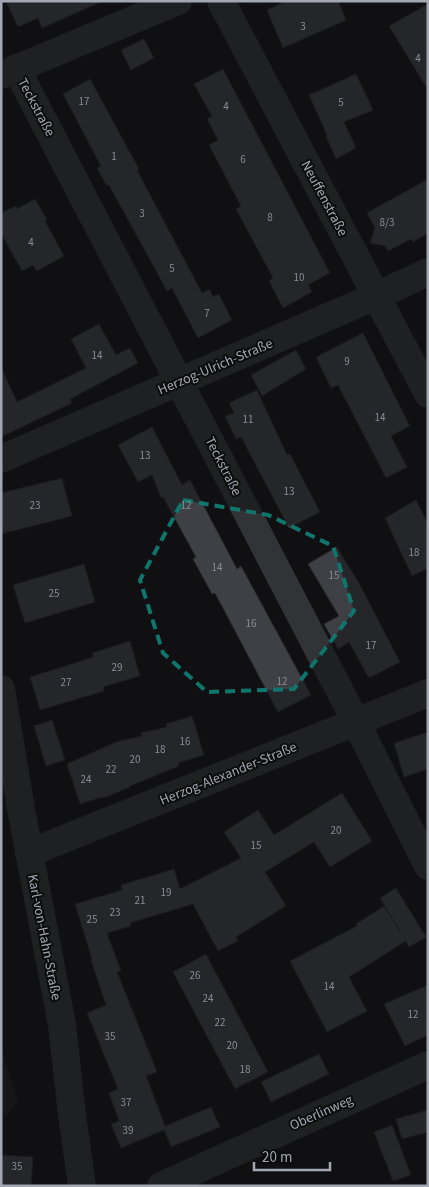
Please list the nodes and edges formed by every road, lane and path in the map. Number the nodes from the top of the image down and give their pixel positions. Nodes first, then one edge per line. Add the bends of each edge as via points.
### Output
1 (178, 1) edge
2 (221, 1) edge
3 (9, 71) edge
4 (428, 272) edge
5 (376, 296) junction
6 (180, 381) junction
7 (428, 394) edge
8 (1, 459) edge
9 (1, 689) edge
10 (428, 693) edge
11 (356, 722) junction
12 (29, 853) junction
13 (428, 866) edge
14 (428, 1065) edge
15 (82, 1186) edge
16 (161, 1186) edge

1 - 3 street
2 - 5 street, Neuffenstraße
3 - 6 street, Teckstraße
4 - 5 street, Herzog-Ulrich-Straße
5 - 6 street, Herzog-Ulrich-Straße
5 - 7 street, Neuffenstraße
6 - 8 street, Herzog-Ulrich-Straße
6 - 11 street, Teckstraße
9 - 12 street, Karl-von-Hahn-Straße
10 - 11 street, Herzog-Alexander-Straße
11 - 12 street, Herzog-Alexander-Straße
11 - 13 street, Teckstraße
12 - 15 street, Karl-von-Hahn-Straße via 62,1025
14 - 16 street, Oberlinweg

